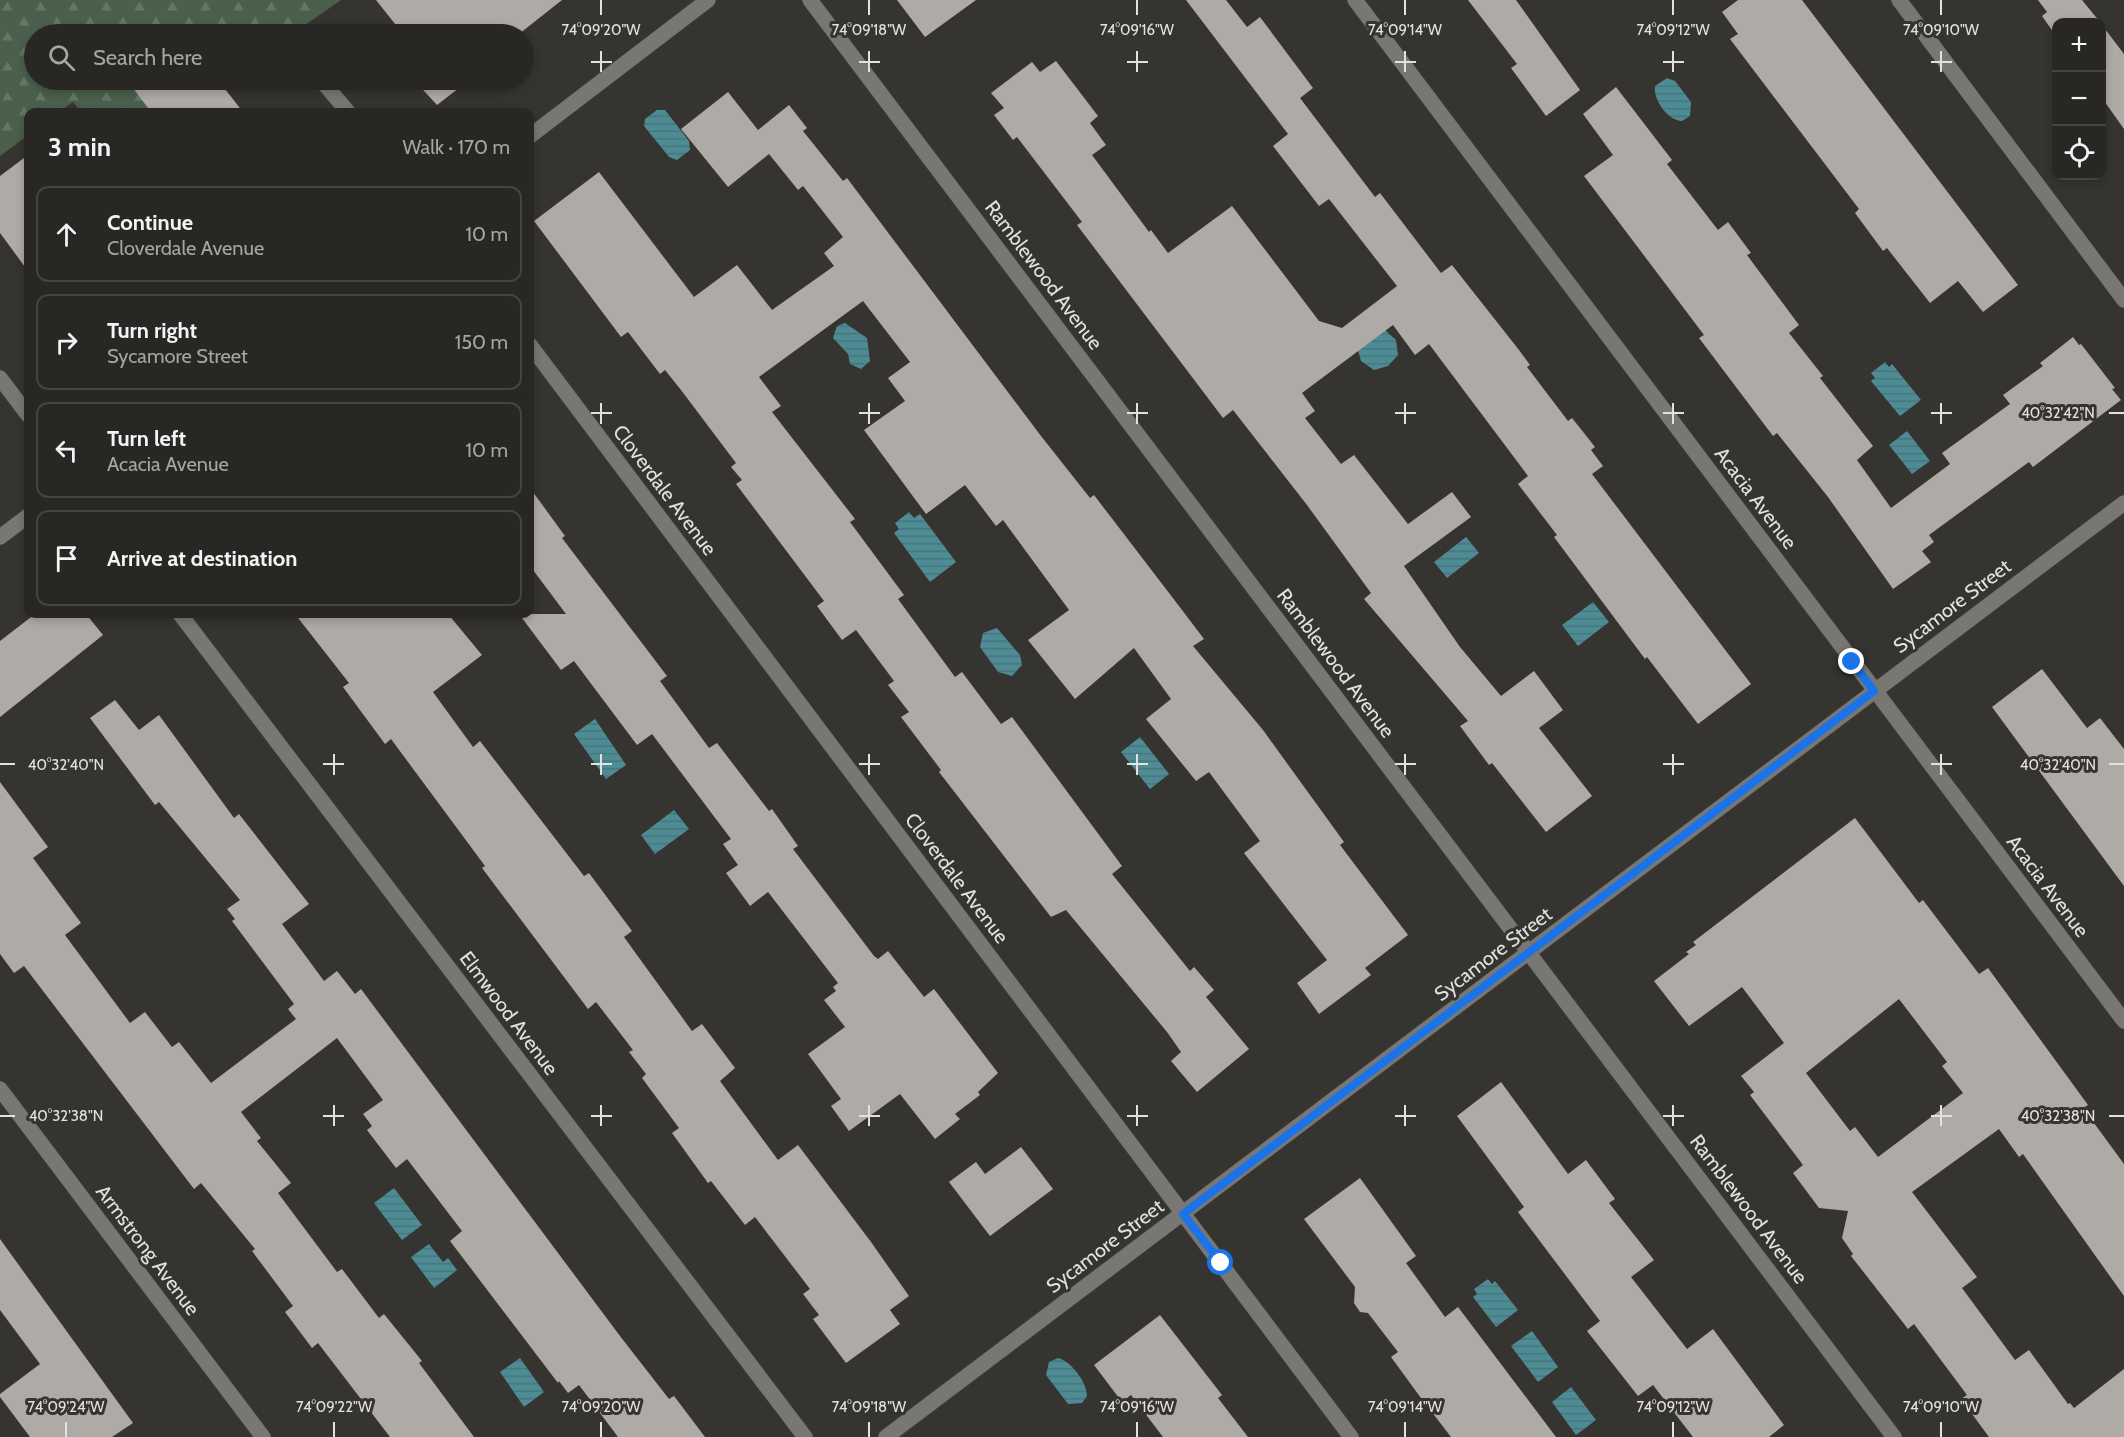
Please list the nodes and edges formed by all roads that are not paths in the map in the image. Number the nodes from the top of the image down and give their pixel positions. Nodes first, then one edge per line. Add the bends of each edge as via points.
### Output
1 (708, 0) edge
2 (810, 0) edge
3 (1355, 0) edge
4 (1899, 0) edge
5 (329, 90) edge
6 (345, 108) edge
7 (534, 133) edge
8 (2124, 300) edge
9 (534, 350) edge
10 (0, 378) edge
11 (24, 410) edge
12 (2124, 502) edge
13 (24, 519) edge
14 (0, 537) edge
15 (183, 618) edge
16 (1874, 691) junction
17 (1529, 952) junction
18 (2124, 1021) edge
19 (0, 1089) edge
20 (1183, 1214) junction
21 (263, 1437) edge
22 (805, 1437) edge
23 (886, 1437) edge
24 (1351, 1437) edge
25 (1894, 1437) edge

1 - 7 street
2 - 17 street, Ramblewood Avenue
3 - 16 street, Acacia Avenue
4 - 8 street
5 - 6 street
9 - 20 street, Cloverdale Avenue
10 - 11 street
12 - 16 street, Sycamore Street
13 - 14 street
15 - 22 street, Elmwood Avenue
16 - 17 street, Sycamore Street
16 - 18 street, Acacia Avenue
17 - 20 street, Sycamore Street
17 - 25 street, Ramblewood Avenue
19 - 21 street, Armstrong Avenue
20 - 23 street, Sycamore Street
20 - 24 street, Cloverdale Avenue

